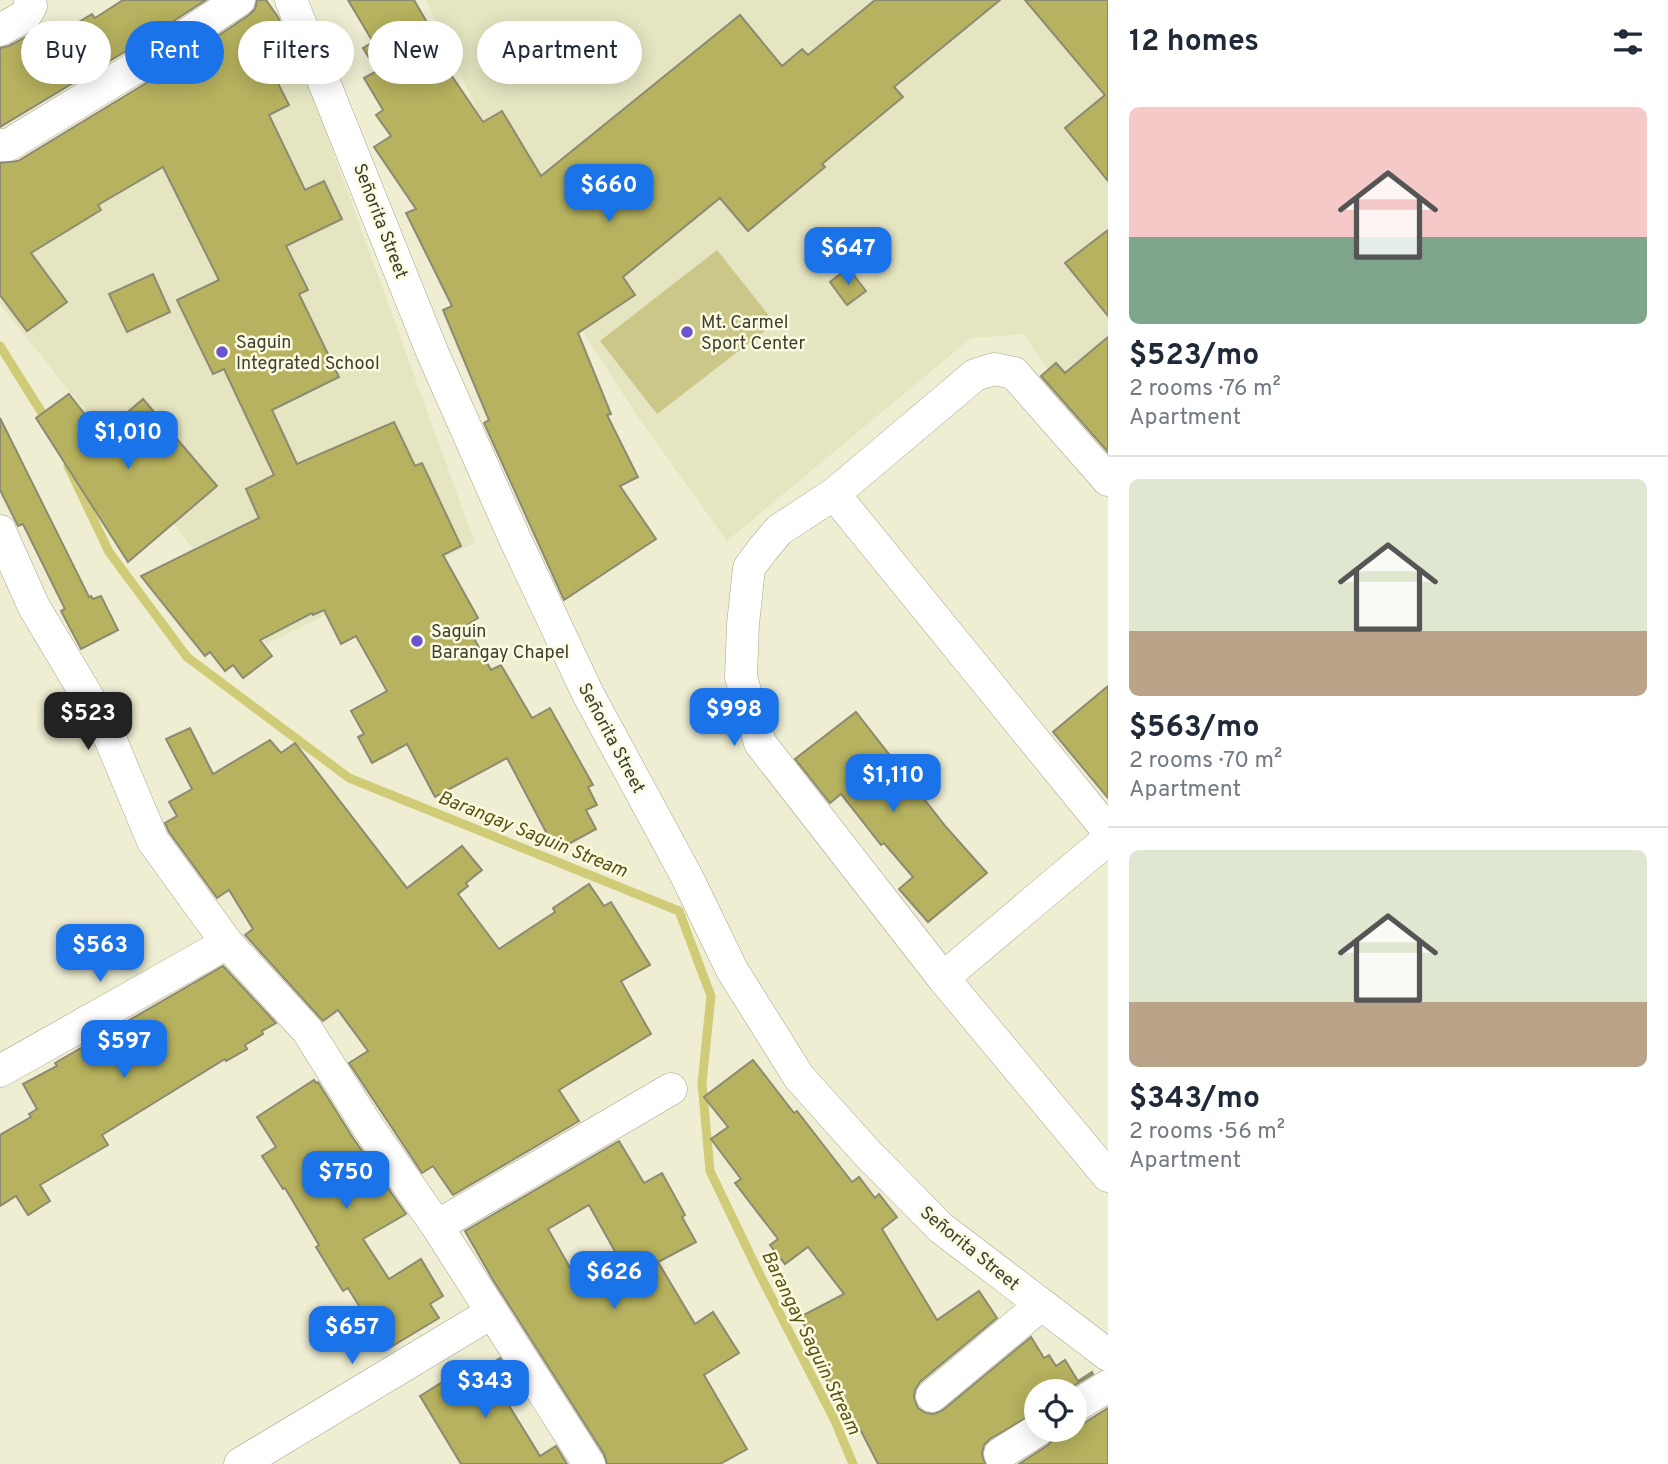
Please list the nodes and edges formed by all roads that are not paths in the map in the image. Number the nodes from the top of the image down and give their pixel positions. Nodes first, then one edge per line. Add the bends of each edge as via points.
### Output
1 (30, 0) edge
2 (239, 0) edge
3 (291, 0) edge
4 (0, 30) edge
5 (4, 145) edge
6 (1108, 480) edge
7 (834, 494) junction
8 (0, 531) edge
9 (1108, 831) edge
10 (1108, 839) edge
11 (227, 943) junction
12 (943, 978) junction
13 (0, 1071) edge
14 (671, 1089) dead end
15 (1108, 1176) edge
16 (437, 1226) junction
17 (1041, 1305) junction
18 (491, 1313) junction
19 (1108, 1356) edge
20 (1108, 1386) edge
21 (932, 1396) dead end
22 (1087, 1399) edge
23 (1024, 1439) edge
24 (1000, 1454) dead end
25 (240, 1464) edge
26 (589, 1464) edge

1 - 4 street via 25,16
2 - 5 street
3 - 17 street, Señorita Street via 433,354 515,539 588,694 733,970 799,1077 868,1154 941,1228
6 - 7 street via 1014,373 994,369 975,375
7 - 9 street
7 - 12 street via 779,530 749,568 741,677 760,743
8 - 11 street via 34,607 104,724 153,841
10 - 12 street
11 - 13 street
11 - 16 street via 307,1030
12 - 15 street
14 - 16 street
16 - 18 street
17 - 19 street, Señorita Street
17 - 21 street
18 - 25 street
18 - 26 street
20 - 22 street
23 - 24 street

